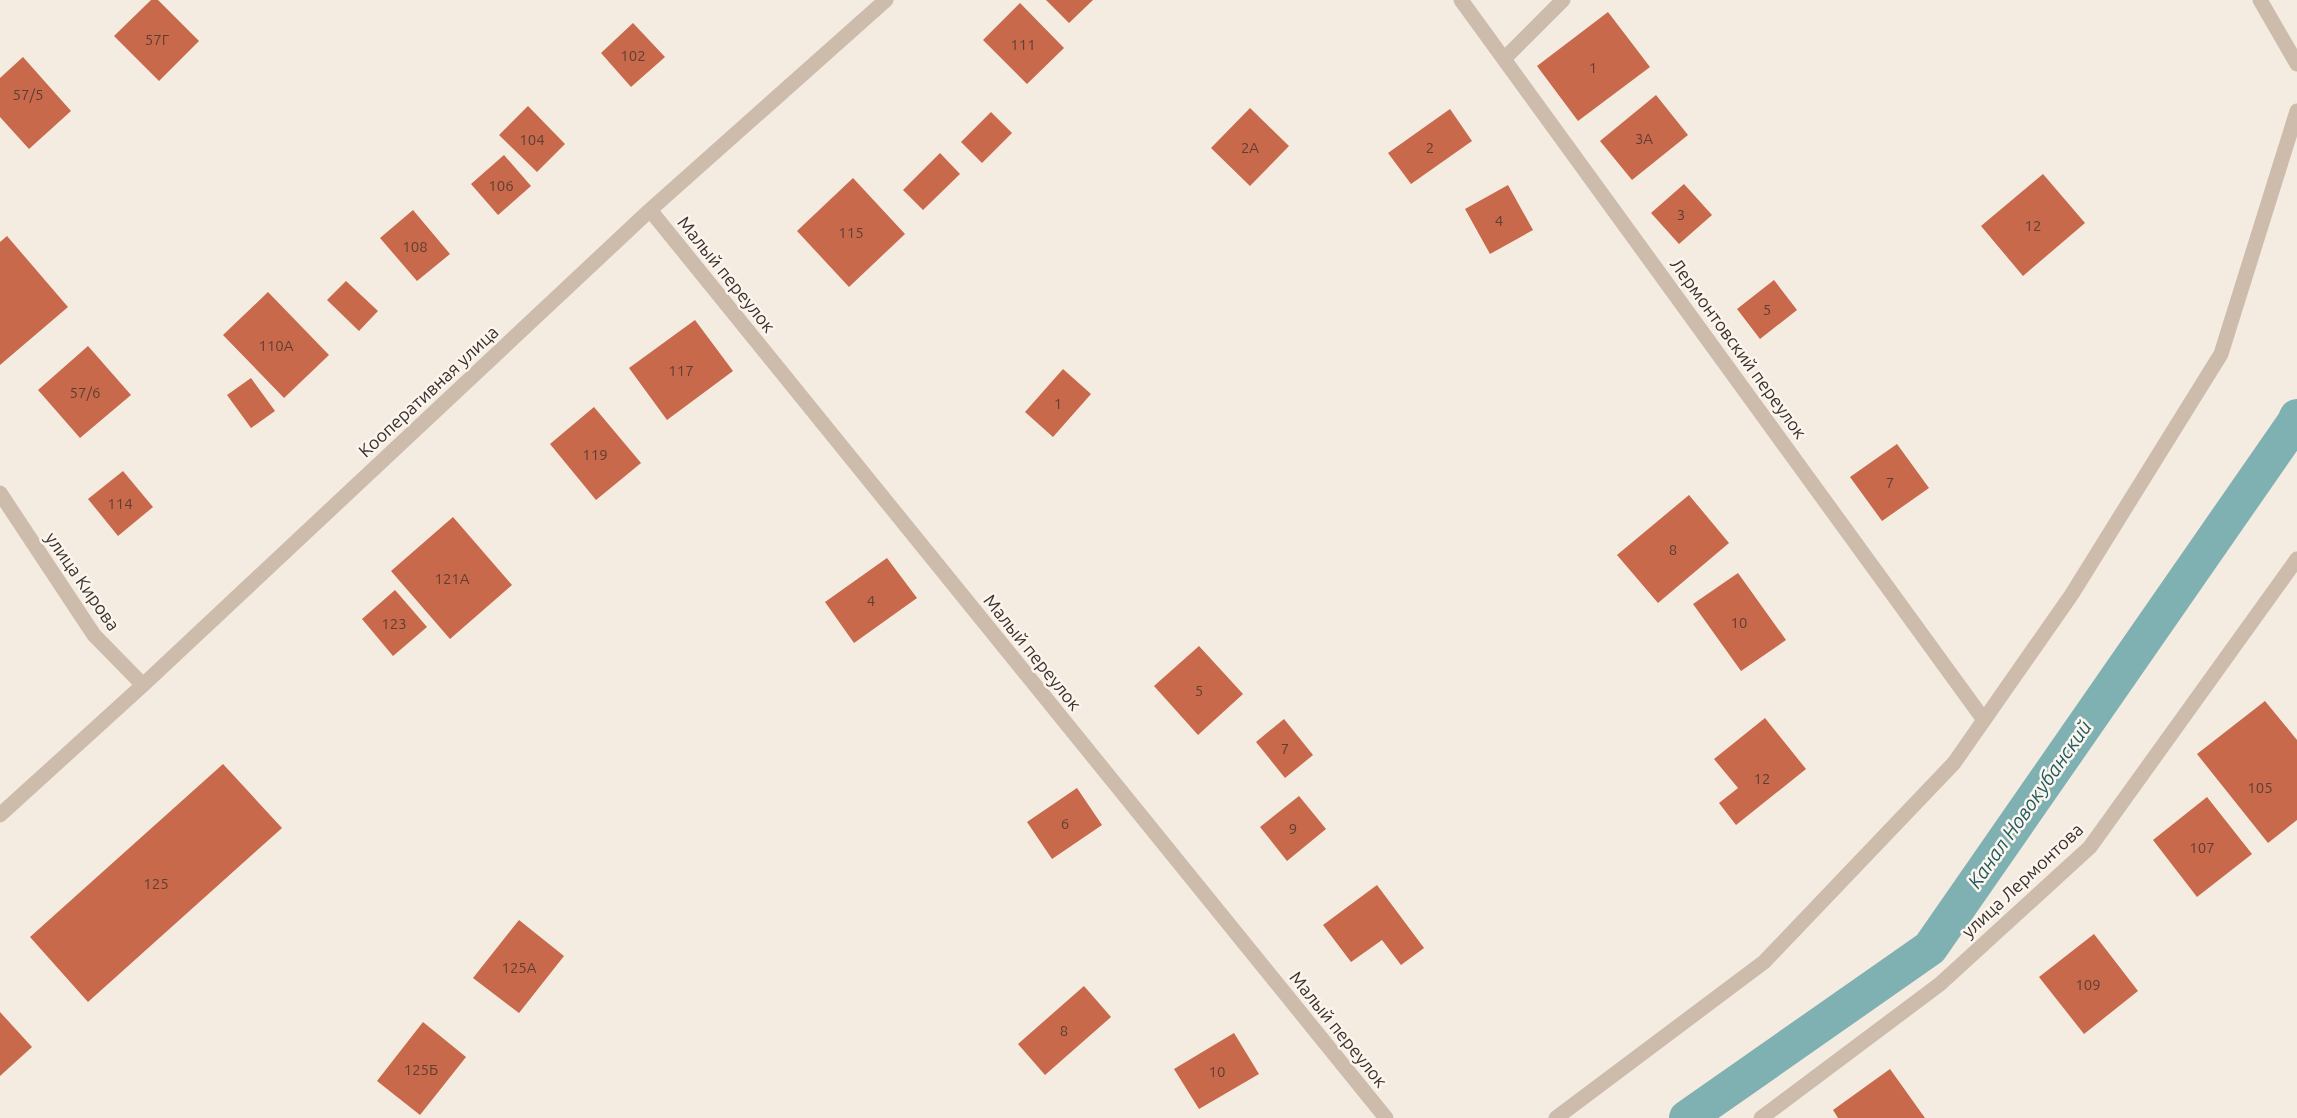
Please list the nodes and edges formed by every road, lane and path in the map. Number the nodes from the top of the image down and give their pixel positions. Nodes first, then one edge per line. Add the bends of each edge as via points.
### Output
1 (885, 0) edge
2 (1461, 0) edge
3 (1563, 0) edge
4 (2260, 0) edge
5 (1504, 59) junction
6 (2297, 64) edge
7 (2297, 111) edge
8 (650, 210) junction
9 (0, 493) edge
10 (2297, 559) edge
11 (143, 685) junction
12 (1984, 720) junction
13 (0, 815) edge
14 (1386, 1118) edge
15 (1556, 1118) edge
16 (1761, 1118) edge

1 - 8 street, Кооперативная улица
2 - 5 street, Лермонтовский переулок
3 - 5 street
4 - 6 street
5 - 12 street, Лермонтовский переулок
7 - 12 street via 2221,354 2072,594
8 - 11 street, Кооперативная улица
8 - 14 street, Малый переулок
9 - 11 street, улица Кирова via 94,635
10 - 16 street, улица Лермонтова via 2090,847 1940,984
11 - 13 street, Кооперативная улица
12 - 15 street via 1954,763 1764,962

